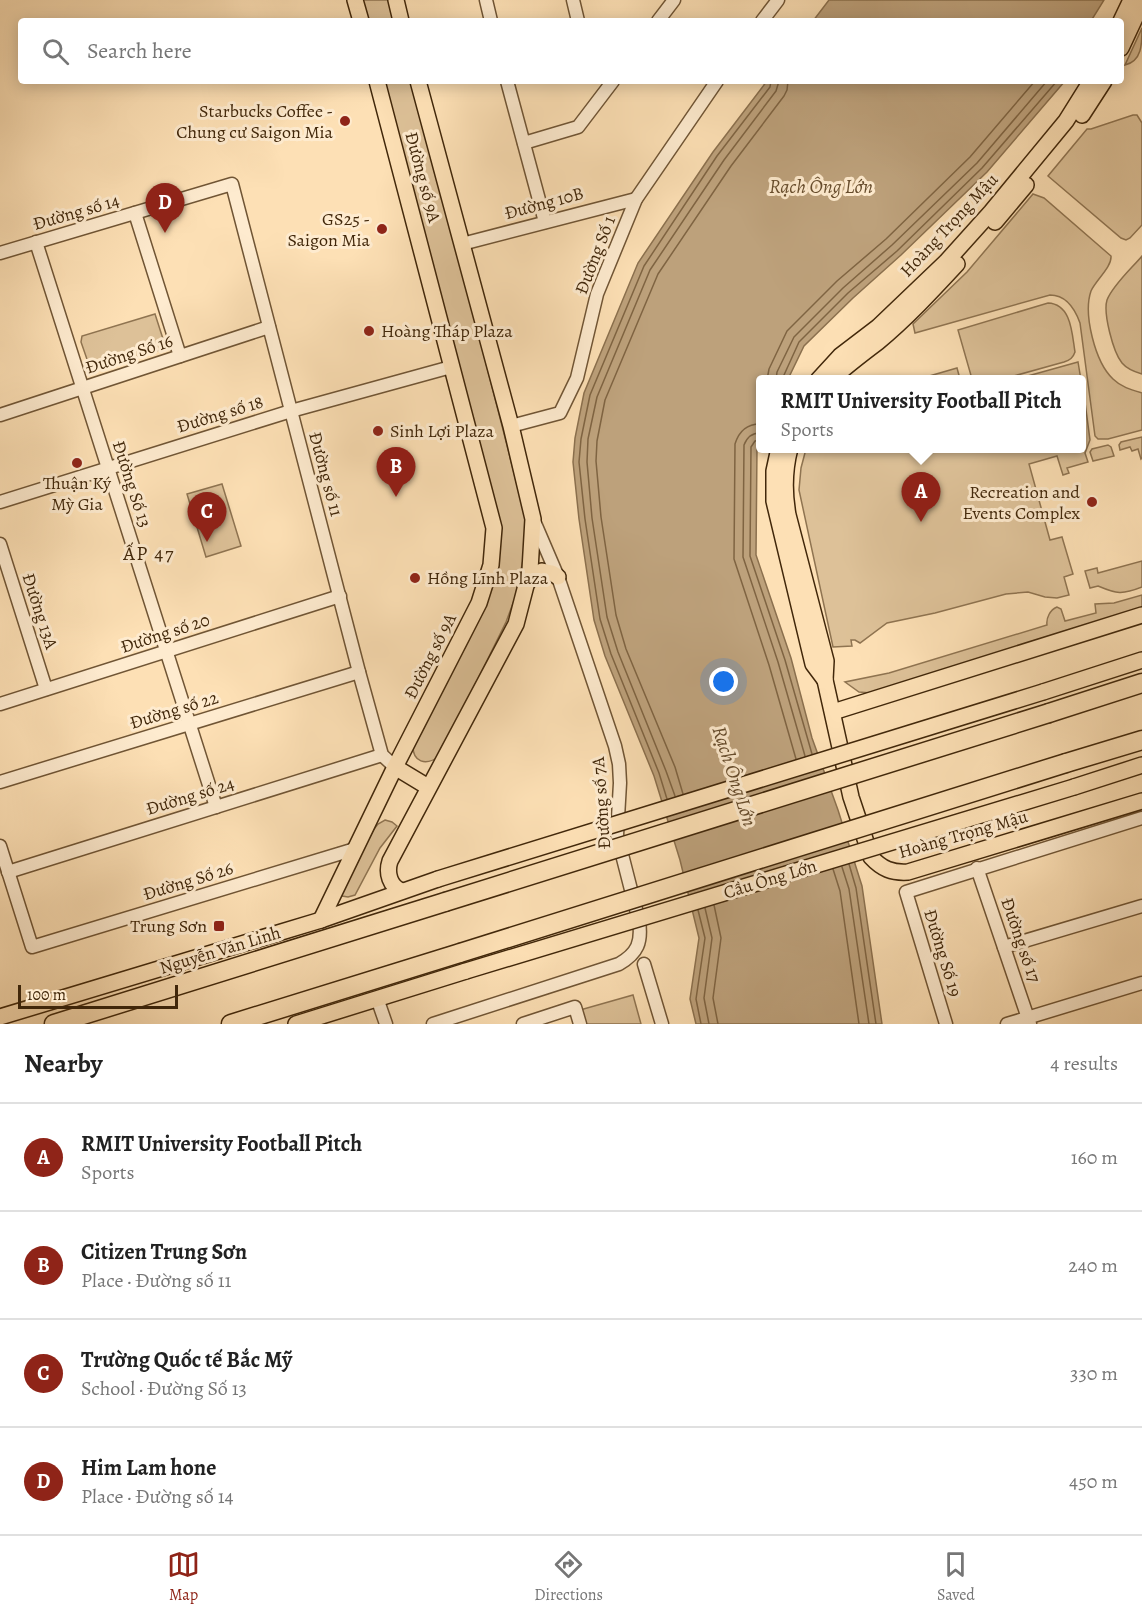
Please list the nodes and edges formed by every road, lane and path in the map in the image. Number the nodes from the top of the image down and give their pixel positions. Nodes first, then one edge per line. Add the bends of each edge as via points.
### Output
1 (355, 0) edge
2 (396, 0) edge
3 (486, 0) edge
4 (573, 0) edge
5 (674, 0) edge
6 (778, 0) edge
7 (1131, 0) edge
8 (1142, 3) edge
9 (360, 18) edge
10 (400, 18) edge
11 (490, 18) edge
12 (577, 18) edge
13 (660, 18) edge
14 (764, 18) edge
15 (1122, 18) edge
16 (1124, 42) edge
17 (378, 84) edge
18 (419, 84) edge
19 (508, 84) edge
20 (608, 84) edge
21 (715, 84) edge
22 (1090, 84) edge
23 (1102, 84) edge
24 (524, 143) junction
25 (232, 184) joint
26 (636, 199) junction
27 (135, 213) junction
28 (545, 222) junction
29 (36, 242) junction
30 (462, 244) junction
31 (0, 253) edge
32 (269, 327) junction
33 (180, 356) junction
34 (452, 367) junction
35 (823, 375) edge
36 (836, 375) edge
37 (83, 388) junction
38 (291, 411) junction
39 (0, 415) edge
40 (511, 426) junction
41 (778, 453) edge
42 (789, 453) edge
43 (108, 468) junction
44 (0, 502) edge
45 (533, 519) junction
46 (0, 544) edge
47 (558, 577) junction
48 (526, 585) junction
49 (340, 596) junction
50 (1142, 615) edge
51 (166, 651) junction
52 (1142, 660) edge
53 (359, 672) junction
54 (825, 680) junction
55 (1142, 683) edge
56 (46, 689) junction
57 (0, 704) edge
58 (833, 712) junction
59 (189, 724) junction
60 (1142, 740) edge
61 (382, 755) junction
62 (1142, 765) edge
63 (395, 767) junction
64 (0, 782) edge
65 (428, 787) junction
66 (1142, 801) edge
67 (216, 807) junction
68 (1142, 818) edge
69 (0, 846) edge
70 (355, 849) junction
71 (977, 868) junction
72 (8, 872) junction
73 (402, 891) junction
74 (1142, 906) edge
75 (321, 920) junction
76 (1004, 947) junction
77 (644, 964) dead end
78 (1142, 983) edge
79 (377, 998) junction
80 (0, 1017) edge
81 (1029, 1021) edge
82 (54, 1024) edge
83 (231, 1024) edge
84 (296, 1024) edge
85 (386, 1024) edge
86 (433, 1024) edge
87 (522, 1024) edge
88 (580, 1024) edge
89 (662, 1024) edge
90 (946, 1024) edge
91 (1007, 1024) edge

1 - 9 main road
2 - 10 main road
3 - 11 street
4 - 12 street
5 - 13 street
6 - 14 street
7 - 15 main road
8 - 16 main road
17 - 34 main road, Đường số 9A
18 - 30 main road, Đường số 9A
19 - 24 street
20 - 24 street via 578,127
21 - 26 street, Đường Số 1
22 - 35 main road, Hoàng Trọng Mậu via 1066,121 946,262
23 - 36 main road, Hoàng Trọng Mậu via 1074,127 955,267
24 - 28 street
25 - 27 street, Đường số 14
25 - 32 street, Đường số 11
26 - 28 street, Đường 10B
26 - 40 street, Đường Số 1 via 597,294 577,378 560,412
27 - 29 street, Đường số 14
27 - 33 street
28 - 30 street, Đường 10B
29 - 31 street, Đường số 14
29 - 37 street, Đường Số 13
30 - 40 main road, Đường số 9A
32 - 33 street, Đường Số 16
32 - 38 street, Đường số 11
33 - 37 street, Đường Số 16
34 - 38 street, Đường số 18
34 - 63 main road, Đường số 9A via 494,528 491,565 479,603
37 - 39 street, Đường Số 16
37 - 43 street, Đường Số 13
38 - 43 street, Đường số 18
38 - 49 street, Đường số 11
40 - 45 main road, Đường số 9A
41 - 54 main road, Hoàng Trọng Mậu via 774,501 813,664
42 - 54 main road, Hoàng Trọng Mậu via 785,496 826,661
43 - 44 street, Đường số 18
43 - 51 street, Đường Số 13
45 - 47 street, Đường số 7A
45 - 48 main road, Đường số 9A
46 - 56 street, Đường 13A
47 - 48 main road via 542,571
47 - 86 street, Đường số 7A via 619,764 617,835 639,921 639,942 628,959 619,964
48 - 65 main road, Đường số 9A via 516,624
49 - 51 street, Đường số 20
49 - 53 street, Đường số 11
50 - 58 main road
51 - 56 street, Đường số 20
51 - 59 street, Đường Số 13
52 - 73 main road, Nguyễn Văn Linh, bridge
53 - 59 street, Đường số 22
53 - 61 street, Đường số 11
54 - 58 main road, Hoàng Trọng Mậu
55 - 82 highway, Nguyễn Văn Linh, bridge
56 - 57 street, Đường số 20
58 - 66 main road, Hoàng Trọng Mậu via 851,797 871,857 896,873
59 - 64 street, Đường số 22
59 - 67 street, Đường Số 13
60 - 83 highway, Cầu Ông Lớn, bridge
61 - 63 street
61 - 67 street, Đường số 24
62 - 79 main road, Cầu Ông Lớn, bridge
63 - 65 main road
63 - 70 main road, Đường số 9A
65 - 73 main road, Đường số 9A via 388,867 393,885
67 - 72 street, Đường số 24
68 - 71 street
69 - 72 street
70 - 72 street, Đường Số 26 via 32,947
70 - 75 main road, Đường số 9A
71 - 76 street, Đường số 17
71 - 90 street, Đường Số 19 via 906,892
73 - 75 main road, Nguyễn Văn Linh
74 - 76 street
75 - 80 main road, Nguyễn Văn Linh
76 - 81 street, Đường số 17
77 - 89 street
78 - 81 street
79 - 84 main road
79 - 85 street
81 - 91 street
87 - 88 street via 575,1007

